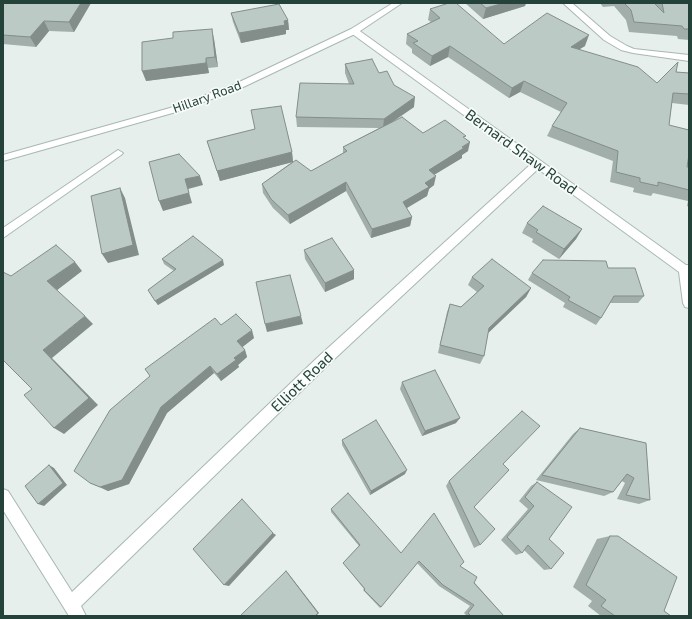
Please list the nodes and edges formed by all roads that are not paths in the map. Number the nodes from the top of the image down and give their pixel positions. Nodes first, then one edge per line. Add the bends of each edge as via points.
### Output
1 (398, 3) edge
2 (567, 3) edge
3 (354, 31) junction
4 (689, 58) edge
5 (118, 153) dead end
6 (3, 158) edge
7 (537, 164) junction
8 (3, 234) edge
9 (687, 270) edge
10 (689, 303) edge
11 (3, 496) edge
12 (75, 610) edge

1 - 3 street, Hillary Road
2 - 4 street via 607,38 624,48
3 - 6 street, Hillary Road via 236,87 172,110
3 - 7 street, Bernard Shaw Road
5 - 8 street
7 - 9 street, Bernard Shaw Road
7 - 12 street, Elliott Road via 323,361
9 - 10 street
11 - 12 street

